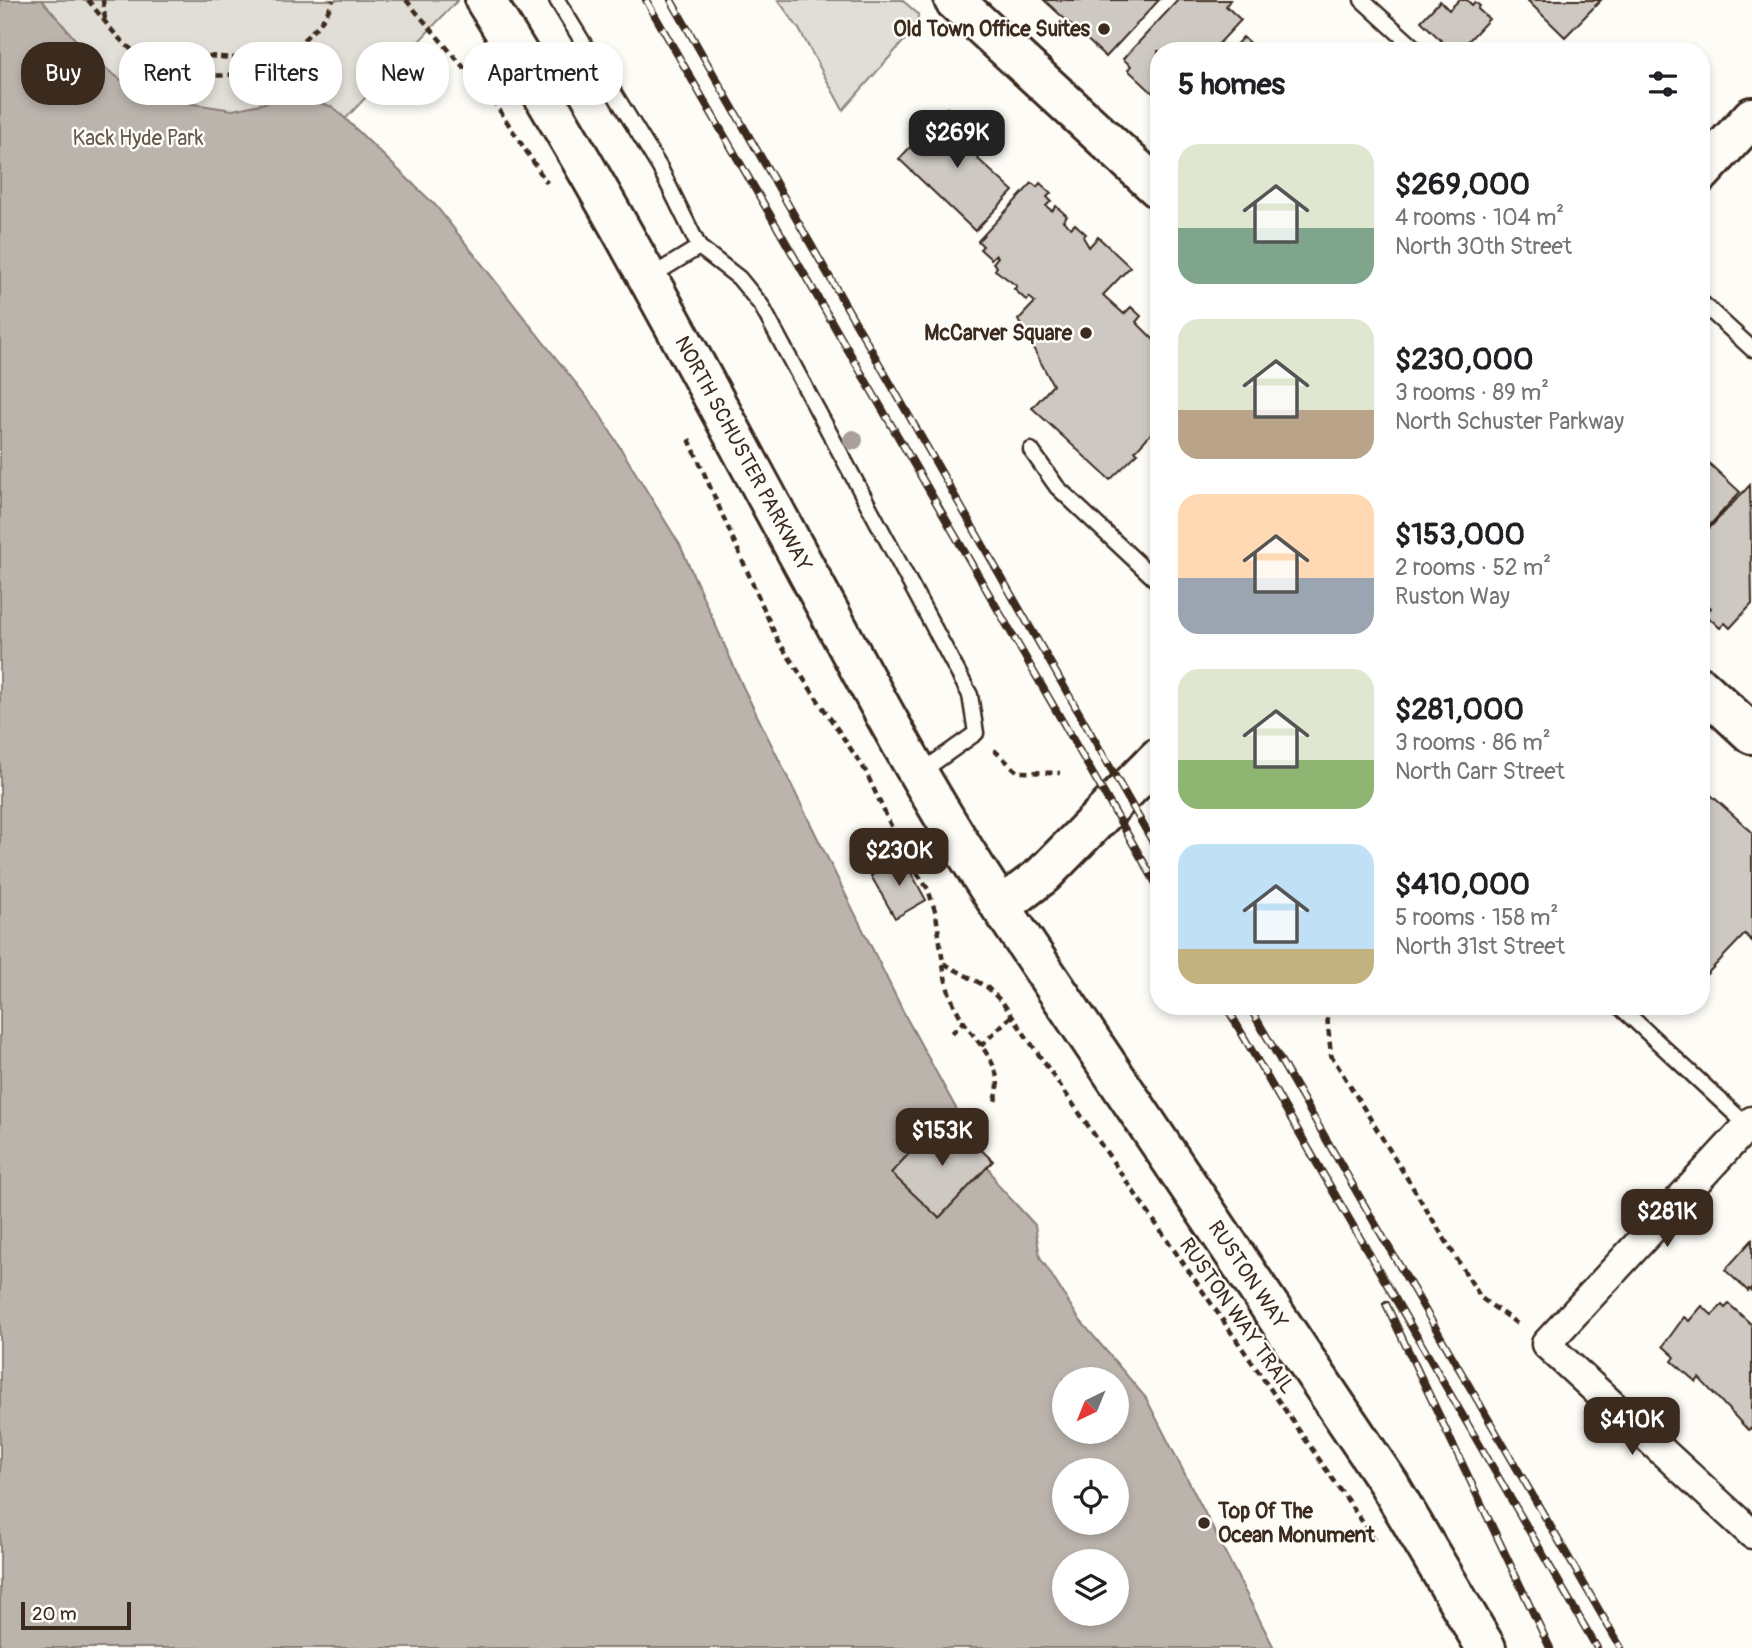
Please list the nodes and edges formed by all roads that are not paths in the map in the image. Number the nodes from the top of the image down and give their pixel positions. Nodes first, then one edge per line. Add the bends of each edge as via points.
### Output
1 (485, 0) edge
2 (557, 0) edge
3 (954, 0) edge
4 (1362, 0) edge
5 (1408, 42) edge
6 (1752, 117) edge
7 (1710, 163) edge
8 (1150, 181) edge
9 (699, 247) junction
10 (649, 278) junction
11 (1710, 310) edge
12 (1752, 349) edge
13 (1031, 450) dead end
14 (1150, 574) edge
15 (1710, 695) edge
16 (1752, 734) edge
17 (1150, 766) edge
18 (917, 775) junction
19 (1001, 907) junction
20 (1629, 1015) edge
21 (1751, 1125) edge
22 (1752, 1534) edge
23 (1485, 1648) edge

1 - 10 main road, NORTH SCHUSTER PARKWAY
2 - 9 lane via 660,168
3 - 8 main road
4 - 5 lane
6 - 7 main road
9 - 10 lane
9 - 18 lane via 739,278 761,305 970,695 976,733
10 - 18 main road, NORTH SCHUSTER PARKWAY
11 - 12 lane
13 - 14 lane via 1057,487
15 - 16 main road
17 - 19 main road via 1043,875
18 - 19 main road, NORTH SCHUSTER PARKWAY
19 - 23 main road, RUSTON WAY via 1389,1484
20 - 21 lane
21 - 22 street via 1546,1343

